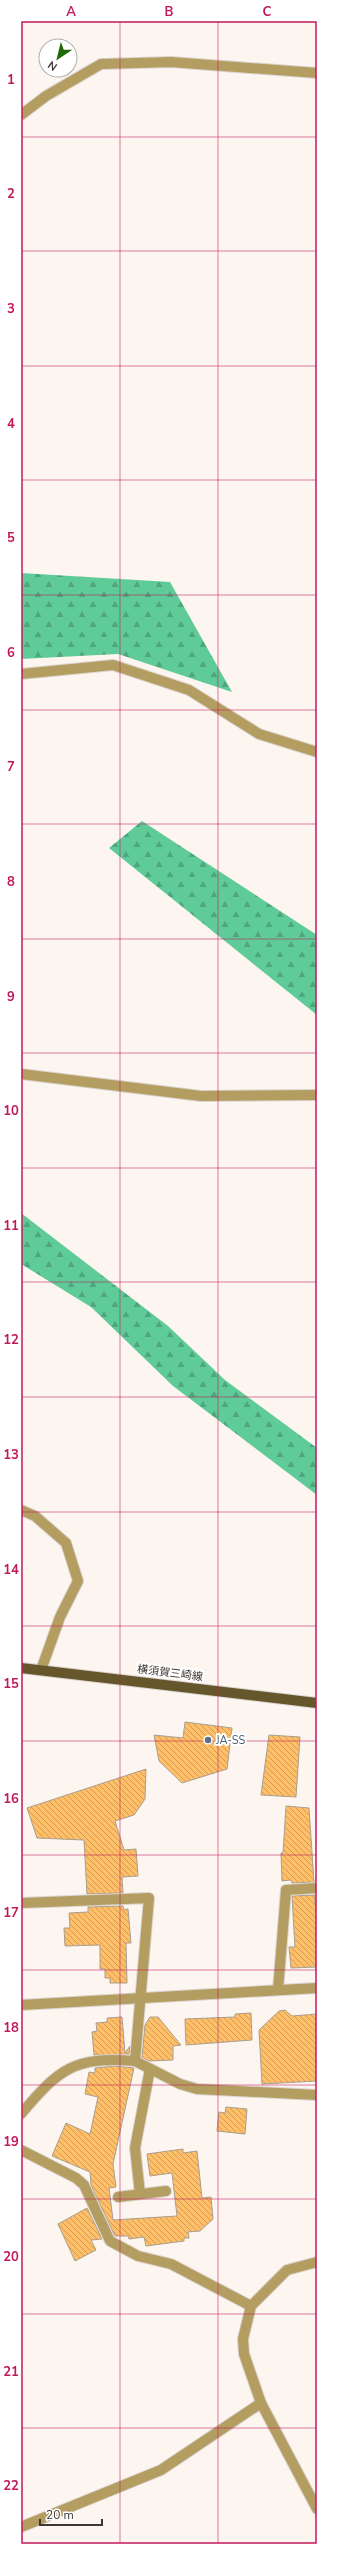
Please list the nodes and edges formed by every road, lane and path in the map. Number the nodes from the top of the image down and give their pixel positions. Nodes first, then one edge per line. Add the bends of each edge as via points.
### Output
1 (317, 73) edge
2 (21, 115) edge
3 (21, 674) edge
4 (317, 752) edge
5 (21, 1074) edge
6 (317, 1095) edge
7 (21, 1510) edge
8 (21, 1668) edge
9 (41, 1670) junction
10 (317, 1702) edge
11 (317, 1888) edge
12 (21, 1903) edge
13 (317, 1988) edge
14 (278, 1990) junction
15 (140, 1998) junction
16 (21, 2005) edge
17 (135, 2061) junction
18 (150, 2069) junction
19 (317, 2095) edge
20 (21, 2114) edge
21 (21, 2150) edge
22 (166, 2191) dead end
23 (140, 2194) junction
24 (118, 2197) dead end
25 (317, 2262) edge
26 (251, 2306) junction
27 (261, 2403) junction
28 (317, 2509) edge
29 (21, 2527) edge

1 - 2 street via 171,62 101,64 46,96
3 - 4 street via 113,665 189,690 259,734
5 - 6 street via 201,1096
7 - 9 street via 35,1516 66,1543 78,1581 60,1617
8 - 9 main road, 横須賀三崎線
9 - 10 main road, 横須賀三崎線
11 - 14 street via 286,1890
12 - 15 street via 149,1898
13 - 14 street
14 - 15 street
15 - 16 street
15 - 17 street
17 - 18 street
17 - 20 street via 94,2060 63,2072 42,2089
18 - 19 street via 180,2084 197,2089 311,2097
18 - 23 street via 135,2148
21 - 26 street via 76,2178 84,2185 110,2241 138,2256 171,2264
22 - 23 street
23 - 24 street
25 - 26 street via 287,2270
26 - 27 street via 242,2339 244,2354
27 - 28 street
27 - 29 street via 161,2470

